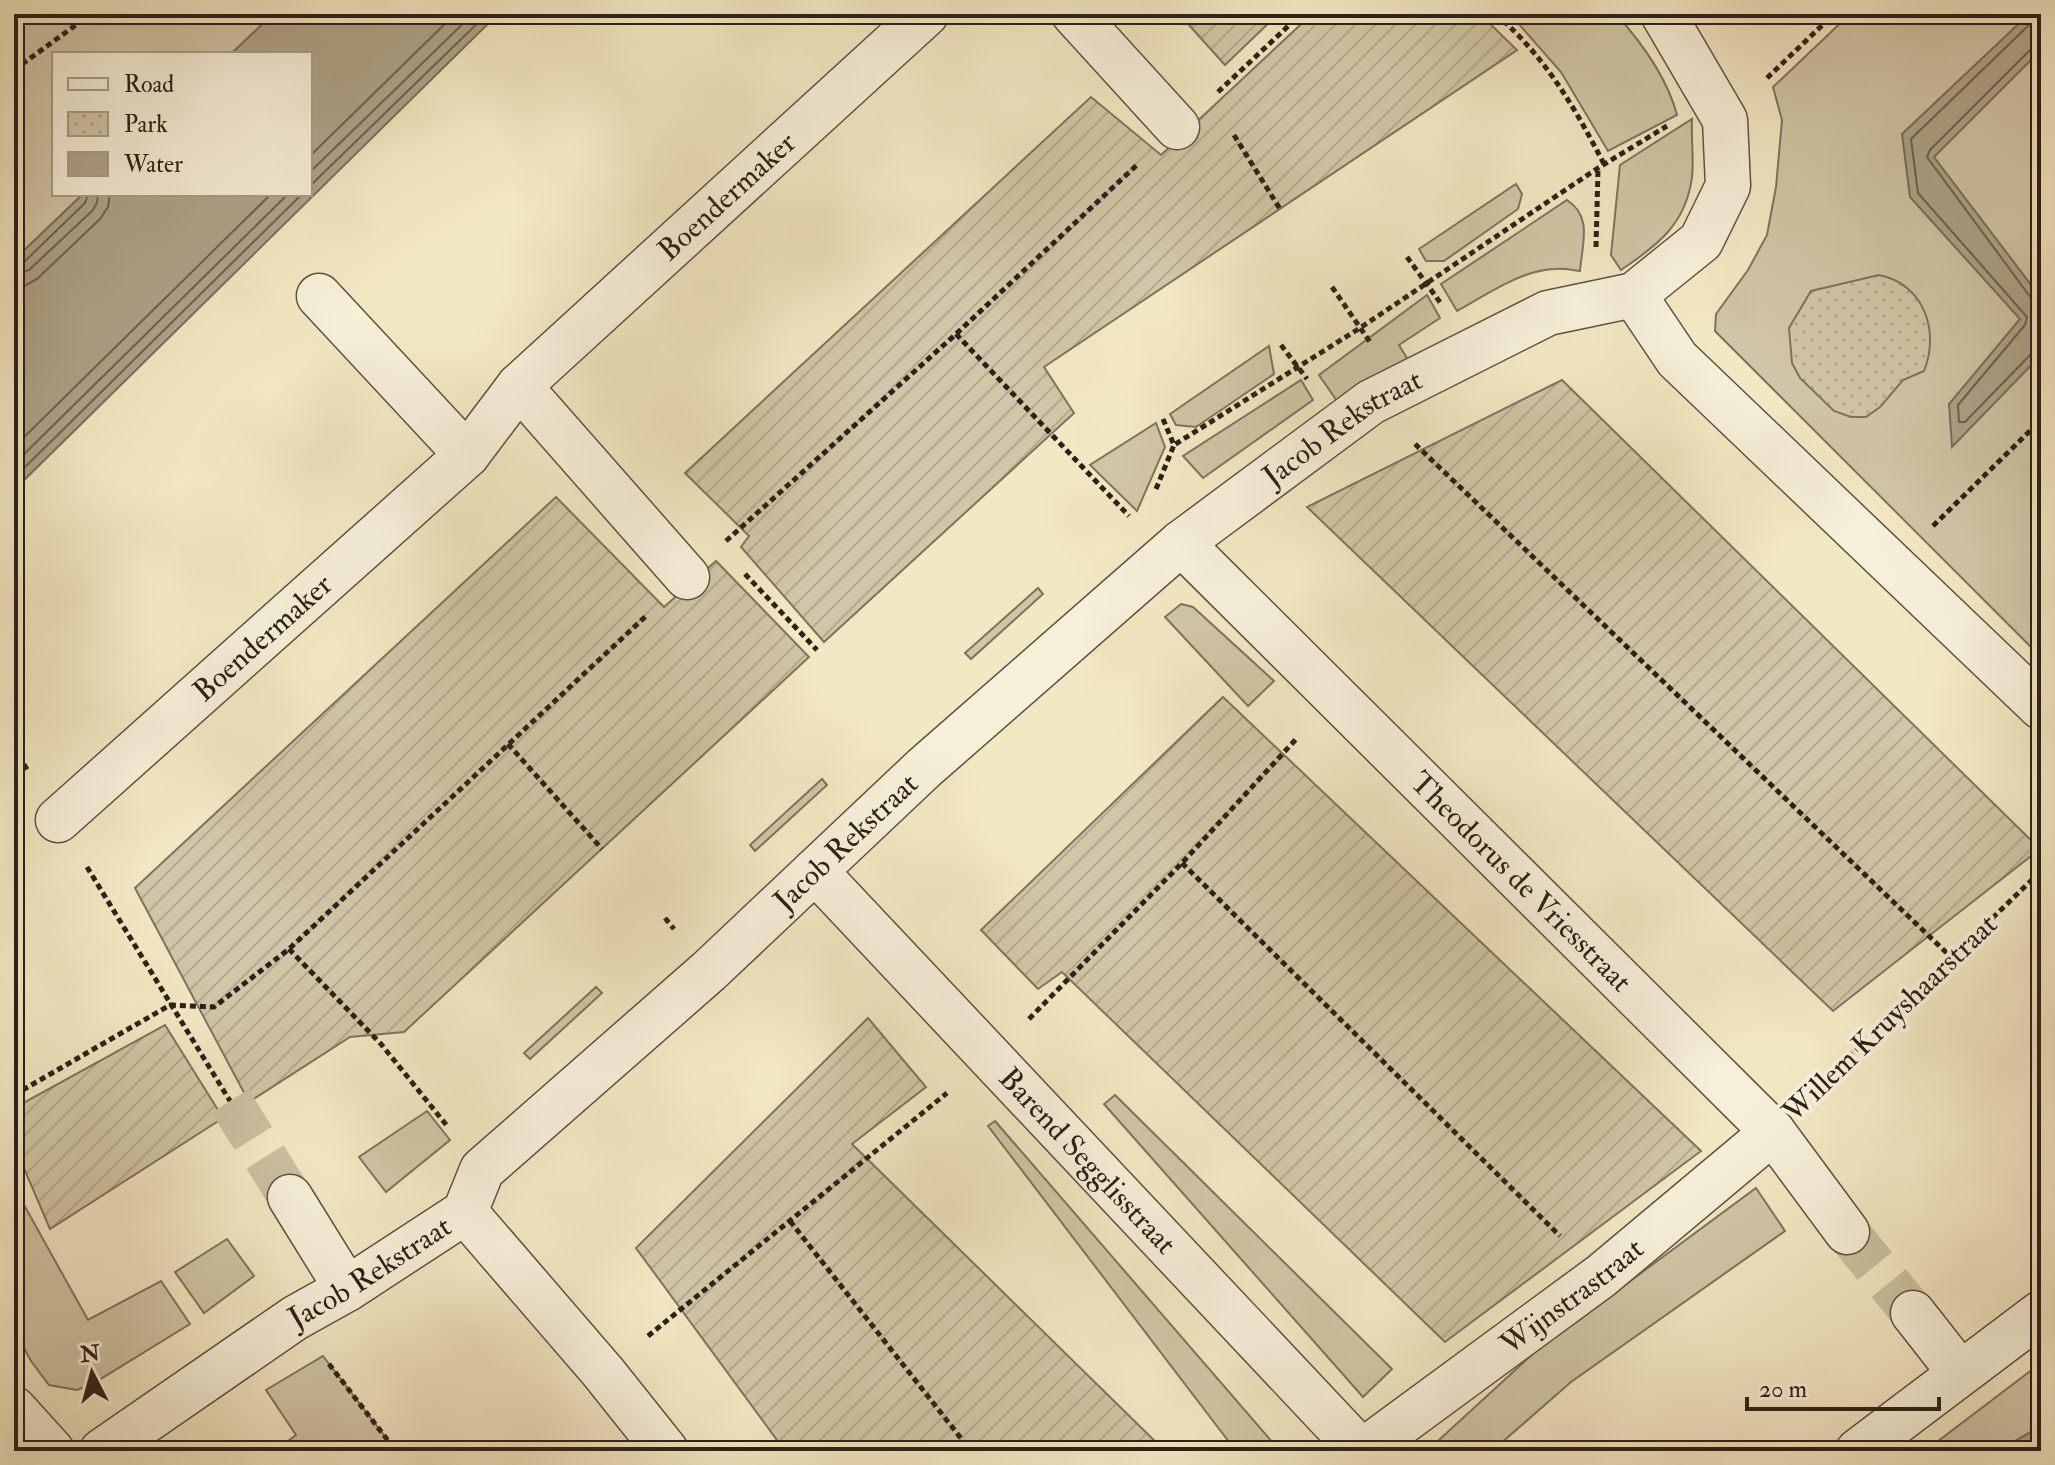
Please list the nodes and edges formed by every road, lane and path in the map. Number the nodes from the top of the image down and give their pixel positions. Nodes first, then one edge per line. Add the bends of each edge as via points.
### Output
1 (91, 14) edge
2 (1074, 14) edge
3 (1301, 14) edge
4 (1496, 14) edge
5 (1663, 14) edge
6 (902, 22) edge
7 (14, 70) edge
8 (1211, 98) junction
9 (1713, 98) junction
10 (1177, 127) junction
11 (1601, 166) junction
12 (1280, 209) dead end
13 (1332, 287) dead end
14 (319, 296) dead end
15 (1614, 299) junction
16 (1360, 328) junction
17 (956, 334) junction
18 (519, 386) junction
19 (1386, 394) junction
20 (1163, 419) dead end
21 (2041, 420) edge
22 (467, 455) junction
23 (1181, 543) junction
24 (719, 547) junction
25 (1894, 565) junction
26 (687, 577) junction
27 (817, 650) dead end
28 (1336, 696) junction
29 (2041, 707) edge
30 (508, 744) junction
31 (14, 747) edge
32 (58, 820) junction
33 (602, 849) dead end
34 (1182, 863) junction
35 (815, 871) junction
36 (2041, 871) edge
37 (289, 949) junction
38 (1952, 958) junction
39 (170, 1005) junction
40 (991, 1058) junction
41 (14, 1095) edge
42 (230, 1101) tunnel mouth
43 (1773, 1132) junction
44 (482, 1170) junction
45 (290, 1197) tunnel mouth
46 (465, 1212) junction
47 (790, 1221) junction
48 (1847, 1232) tunnel mouth
49 (1601, 1276) junction
50 (347, 1289) junction
51 (1913, 1313) tunnel mouth
52 (2041, 1313) edge
53 (295, 1318) junction
54 (603, 1372) junction
55 (1960, 1373) junction
56 (14, 1409) edge
57 (52, 1451) edge
58 (102, 1451) edge
59 (396, 1451) edge
60 (666, 1451) edge
61 (971, 1451) edge
62 (1362, 1451) edge
63 (1858, 1451) edge

1 - 7 path
2 - 10 street
3 - 8 path
4 - 11 path via 1559,83
5 - 9 street, Jacob Rekstraat
6 - 18 street, Boendermaker
8 - 10 path
8 - 12 path
9 - 11 path
9 - 15 street, Jacob Rekstraat via 1725,120 1728,186 1701,241
10 - 17 path
11 - 15 path
11 - 16 path
13 - 16 path
14 - 22 street
15 - 19 street, Jacob Rekstraat via 1548,313
15 - 25 street
16 - 19 path
16 - 20 path via 1174,445
17 - 23 path via 1141,528
17 - 24 path
18 - 22 street, Boendermaker
18 - 26 street
19 - 23 street, Jacob Rekstraat
19 - 38 path
21 - 25 path
22 - 32 street, Boendermaker
23 - 28 street, Theodorus de Vriesstraat
23 - 35 street, Jacob Rekstraat
24 - 26 path
24 - 27 path
25 - 29 street
26 - 30 path
28 - 34 path
28 - 43 street, Theodorus de Vriesstraat
30 - 33 path
30 - 37 path
31 - 32 path
32 - 39 path
34 - 40 path
34 - 49 path
35 - 40 street, Barend Segglisstraat
35 - 44 street, Jacob Rekstraat
36 - 38 path, Willem Kruyshaarstraat
37 - 39 path via 214,1007
37 - 44 path via 381,1044
38 - 43 path, Willem Kruyshaarstraat
39 - 41 path
39 - 42 path
40 - 47 path
40 - 62 street, Barend Segglisstraat
43 - 48 street, Theodorus de Vriesstraat
43 - 49 street, Wijnstrastraat
44 - 46 street, Jacob Rekstraat
45 - 50 street
46 - 50 street, Jacob Rekstraat
46 - 54 street
47 - 54 path
47 - 61 path
49 - 62 street, Wijnstrastraat
50 - 53 street, Jacob Rekstraat
51 - 55 street
52 - 55 street
53 - 58 street, Jacob Rekstraat
53 - 59 path
54 - 60 street
55 - 63 street
56 - 57 street

